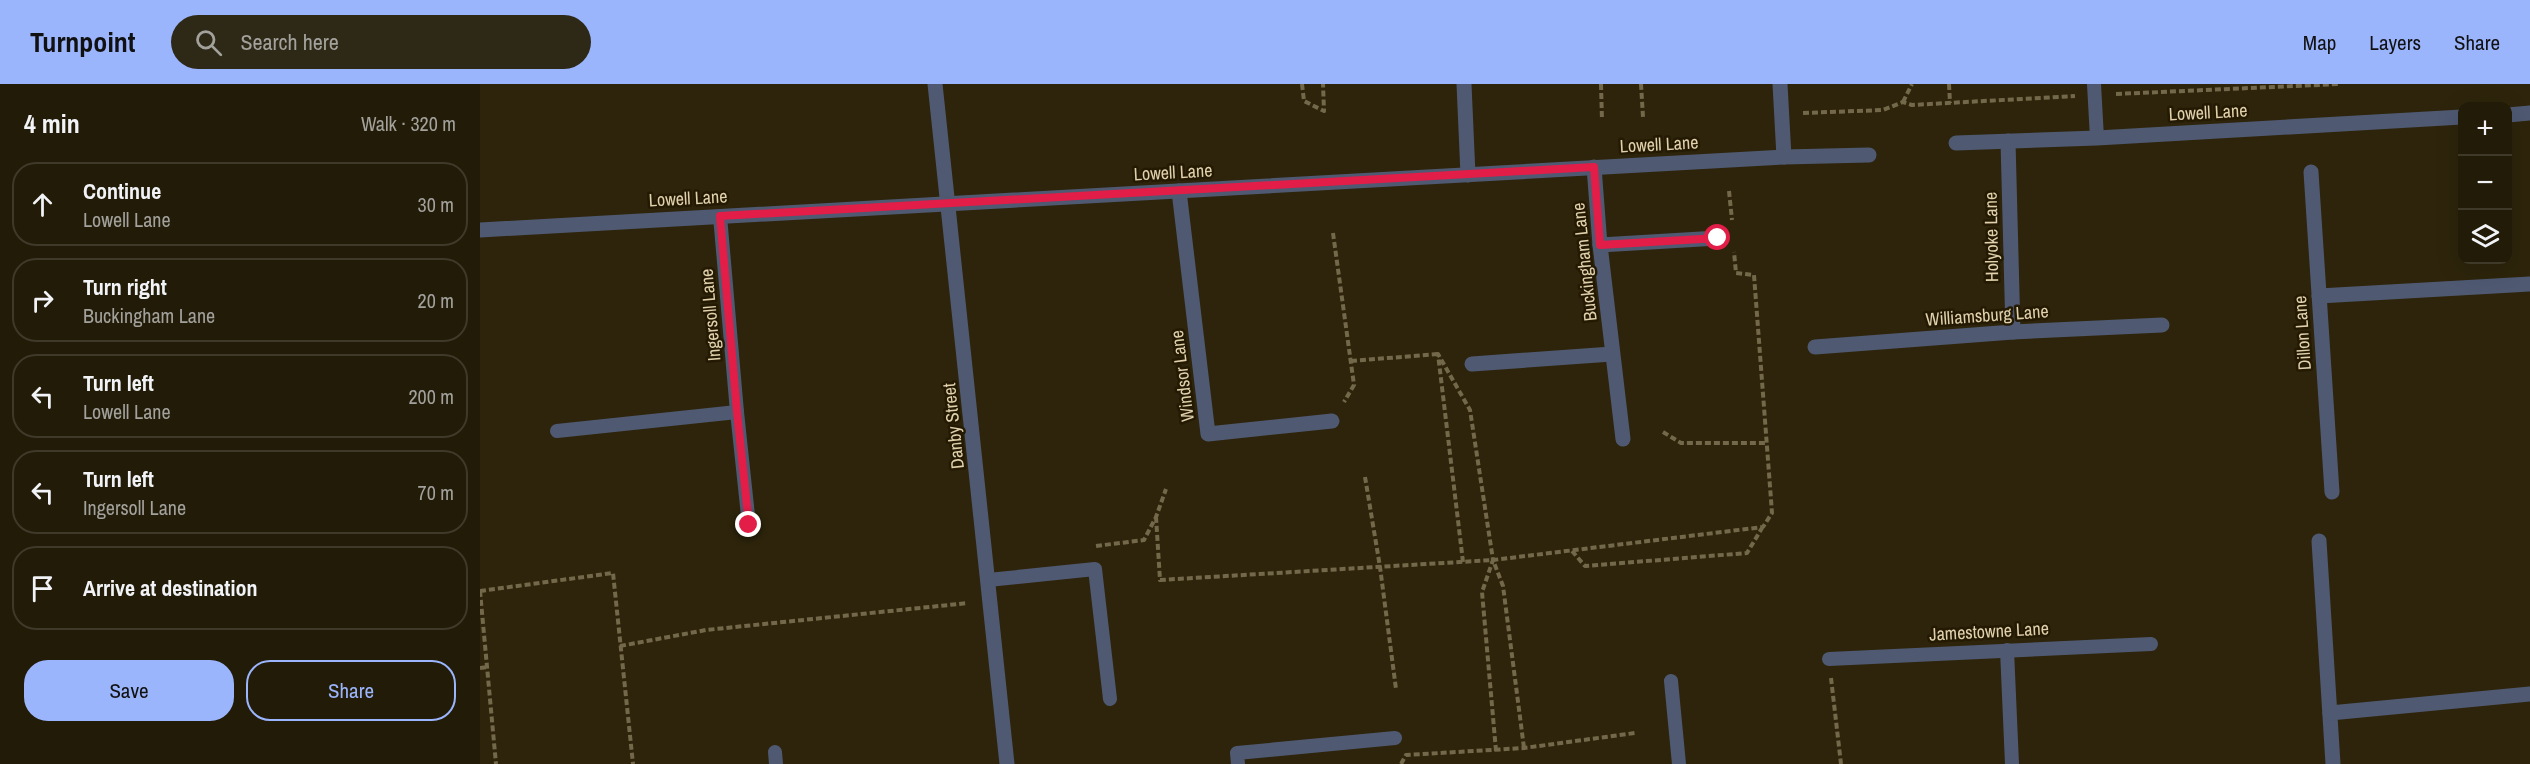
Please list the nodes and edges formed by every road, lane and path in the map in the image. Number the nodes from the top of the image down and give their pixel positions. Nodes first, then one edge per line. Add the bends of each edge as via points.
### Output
1 (935, 84) edge
2 (1302, 84) edge
3 (1323, 84) edge
4 (1464, 84) edge
5 (1601, 84) edge
6 (1641, 84) edge
7 (1780, 84) edge
8 (1912, 84) edge
9 (1950, 84) edge
10 (2340, 84) edge
11 (2302, 85) edge
12 (2094, 90) edge
13 (1903, 102) junction
14 (1950, 103) junction
15 (2530, 113) edge
16 (1781, 114) junction
17 (2512, 115) edge
18 (1643, 117) dead end
19 (2458, 117) edge
20 (1602, 120) dead end
21 (2097, 138) junction
22 (2008, 141) junction
23 (1956, 143) dead end
24 (1869, 155) dead end
25 (1784, 157) junction
26 (1594, 167) junction
27 (2311, 172) dead end
28 (1468, 174) junction
29 (1179, 191) junction
30 (1729, 191) dead end
31 (949, 204) junction
32 (720, 216) junction
33 (1732, 226) dead end
34 (480, 230) edge
35 (1333, 233) dead end
36 (1718, 238) dead end
37 (1600, 245) junction
38 (1734, 249) dead end
39 (2530, 284) edge
40 (2319, 296) junction
41 (2162, 325) dead end
42 (2013, 332) junction
43 (1815, 347) dead end
44 (1438, 354) junction
45 (1612, 354) junction
46 (1351, 361) junction
47 (1472, 364) dead end
48 (1343, 403) dead end
49 (737, 412) junction
50 (1332, 421) dead end
51 (557, 431) dead end
52 (1663, 432) dead end
53 (1623, 439) dead end
54 (1767, 443) junction
55 (1365, 477) dead end
56 (1166, 489) dead end
57 (2332, 492) dead end
58 (1156, 517) junction
59 (749, 525) dead end
60 (1763, 527) junction
61 (2319, 542) dead end
62 (1084, 547) dead end
63 (1572, 551) junction
64 (1492, 560) junction
65 (1463, 562) junction
66 (1380, 567) junction
67 (988, 580) junction
68 (480, 590) edge
69 (989, 601) junction
70 (2151, 644) dead end
71 (621, 646) junction
72 (2007, 650) junction
73 (1829, 659) joint
74 (487, 667) junction
75 (480, 668) edge
76 (1671, 681) dead end
77 (1396, 689) dead end
78 (2530, 694) edge
79 (1110, 699) dead end
80 (2330, 712) junction
81 (1635, 733) dead end
82 (1395, 738) dead end
83 (1524, 748) junction
84 (1496, 751) junction
85 (496, 764) edge
86 (633, 764) edge
87 (1007, 764) edge
88 (1238, 764) edge
89 (1401, 764) edge
90 (1679, 764) edge
91 (1841, 764) edge
92 (2012, 764) edge
93 (2333, 764) edge

1 - 31 street, Danby Street
2 - 3 path via 1304,101 1324,111
4 - 28 street
5 - 20 path
6 - 18 path
7 - 16 street
8 - 13 path
9 - 14 path
10 - 11 path
11 - 12 path
12 - 14 path
12 - 21 lane
13 - 14 path
13 - 16 path via 1883,110
15 - 17 street
16 - 25 street
19 - 21 street, Lowell Lane
21 - 22 street, Lowell Lane
22 - 23 street, Lowell Lane
22 - 42 street, Holyoke Lane
24 - 25 street, Lowell Lane
25 - 26 street, Lowell Lane
26 - 28 street, Lowell Lane
26 - 37 street, Buckingham Lane
27 - 40 street, Dillon Lane
28 - 29 street, Lowell Lane
29 - 31 street, Lowell Lane
29 - 50 street, Windsor Lane via 1208,434
30 - 33 path
31 - 32 street, Lowell Lane
31 - 67 street, Danby Street
32 - 34 street, Lowell Lane
32 - 49 lane, Ingersoll Lane
35 - 46 path
36 - 37 street
37 - 45 street, Buckingham Lane
38 - 54 path via 1736,273 1754,275
39 - 40 street
40 - 57 street, Dillon Lane
41 - 42 street, Williamsburg Lane
42 - 43 street, Williamsburg Lane
44 - 46 path
44 - 64 path via 1470,411
44 - 65 path
45 - 47 street
45 - 53 street, Buckingham Lane
46 - 48 path via 1354,385
49 - 51 lane
49 - 59 lane, Ingersoll Lane
52 - 54 path via 1681,443
54 - 60 path via 1772,513
55 - 66 path
56 - 58 path
58 - 62 path via 1144,540
58 - 66 path via 1160,580
60 - 63 path
60 - 63 path via 1747,553 1585,566
61 - 80 street
63 - 64 path
64 - 65 path
64 - 83 path via 1503,586
64 - 84 path via 1482,592
65 - 66 path
66 - 77 path
67 - 69 street, Danby Street
67 - 79 lane via 1095,569
68 - 71 path via 613,573
68 - 74 path
69 - 71 path via 706,630
69 - 87 street, Danby Street
70 - 72 lane, Jamestowne Lane
71 - 86 path
72 - 73 lane, Jamestowne Lane
72 - 92 lane
73 - 91 path
74 - 75 path
74 - 85 path
76 - 90 lane
78 - 80 street
80 - 93 street
81 - 83 path
82 - 88 lane via 1237,753
83 - 84 path
84 - 89 path via 1406,754

